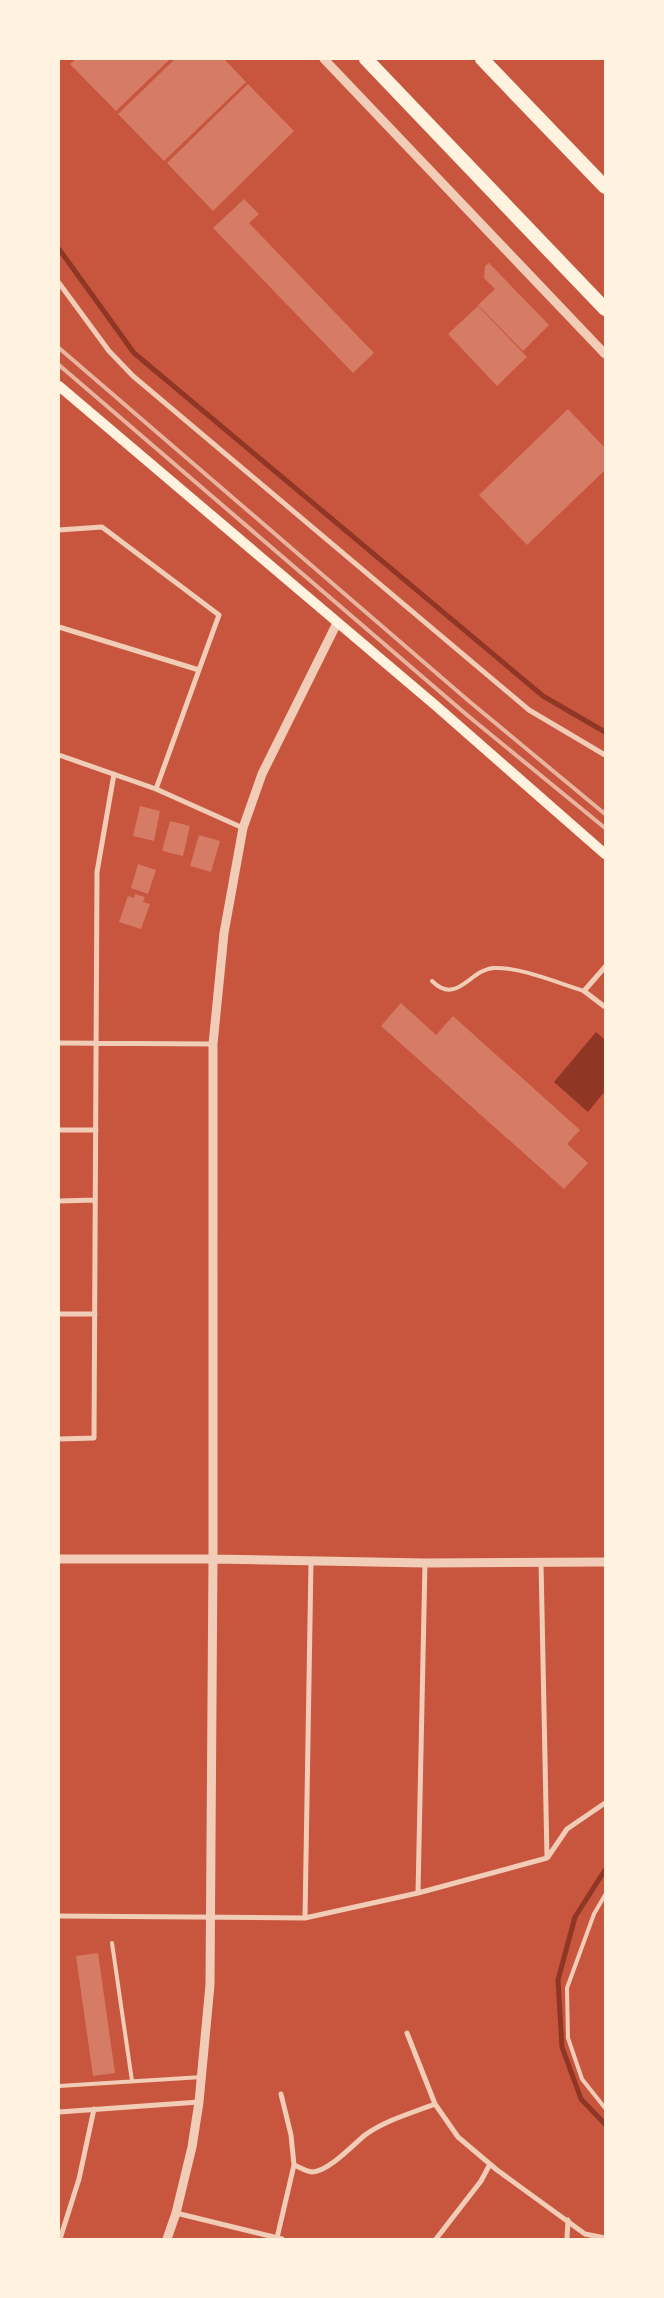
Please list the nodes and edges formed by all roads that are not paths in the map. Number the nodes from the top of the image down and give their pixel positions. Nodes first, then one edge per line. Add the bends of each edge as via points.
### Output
1 (324, 59) edge
2 (366, 59) edge
3 (482, 59) edge
4 (605, 188) edge
5 (59, 283) edge
6 (605, 309) edge
7 (605, 354) edge
8 (59, 386) edge
9 (59, 530) edge
10 (337, 623) junction
11 (59, 627) edge
12 (199, 670) junction
13 (59, 755) edge
14 (605, 755) edge
15 (114, 774) junction
16 (156, 789) junction
17 (243, 828) junction
18 (605, 854) edge
19 (605, 967) edge
20 (432, 981) dead end
21 (584, 991) junction
22 (605, 1008) edge
23 (59, 1043) edge
24 (95, 1043) junction
25 (213, 1044) junction
26 (59, 1130) edge
27 (96, 1130) junction
28 (95, 1200) junction
29 (59, 1201) edge
30 (59, 1314) edge
31 (95, 1314) junction
32 (59, 1439) edge
33 (213, 1558) junction
34 (59, 1559) edge
35 (311, 1562) junction
36 (541, 1562) junction
37 (605, 1562) edge
38 (425, 1563) junction
39 (605, 1803) edge
40 (547, 1858) junction
41 (418, 1893) junction
42 (605, 1895) edge
43 (59, 1916) edge
44 (212, 1916) junction
45 (305, 1918) junction
46 (112, 1943) dead end
47 (407, 2033) dead end
48 (202, 2077) junction
49 (132, 2081) junction
50 (59, 2086) edge
51 (281, 2094) dead end
52 (199, 2102) junction
53 (436, 2104) junction
54 (605, 2108) edge
55 (94, 2110) junction
56 (59, 2112) edge
57 (490, 2164) junction
58 (294, 2165) junction
59 (176, 2213) junction
60 (568, 2220) junction
61 (605, 2238) edge
62 (60, 2239) edge
63 (167, 2239) edge
64 (280, 2239) edge
65 (436, 2239) edge
66 (567, 2239) edge

1 - 7 street
2 - 6 highway
3 - 4 highway
5 - 14 street via 109,350 133,376 529,710
8 - 10 main road
9 - 12 street via 102,527 219,615
10 - 17 street via 262,774
10 - 18 main road
11 - 12 street
12 - 16 street
13 - 15 street
15 - 16 street
15 - 24 street via 96,872
16 - 17 street
17 - 25 street via 224,934
19 - 21 street
20 - 21 lane via 440,988 450,990 492,968 519,972
21 - 22 street
23 - 24 street
24 - 25 street
24 - 27 street
25 - 33 street
26 - 27 street
27 - 28 street
28 - 29 street
28 - 31 street
30 - 31 street
31 - 32 street via 94,1438
33 - 34 street
33 - 35 street
33 - 44 street
35 - 38 street
35 - 45 street
36 - 37 street
36 - 38 street
36 - 40 street
38 - 41 street
39 - 40 street via 567,1829
40 - 41 street
41 - 45 street
42 - 54 lane via 594,1914 567,1988 568,2038 582,2079
43 - 44 street
44 - 45 street
44 - 48 street
46 - 49 lane
47 - 53 street
48 - 49 lane
48 - 52 street
49 - 50 lane
51 - 58 street
52 - 55 street
52 - 59 street
53 - 57 street via 458,2137
53 - 58 street via 388,2122 332,2162 312,2172
55 - 56 street
55 - 62 street via 79,2179
57 - 60 street
57 - 65 street via 481,2181
58 - 64 street
59 - 63 street
59 - 64 street
60 - 61 street via 585,2234
60 - 66 street

